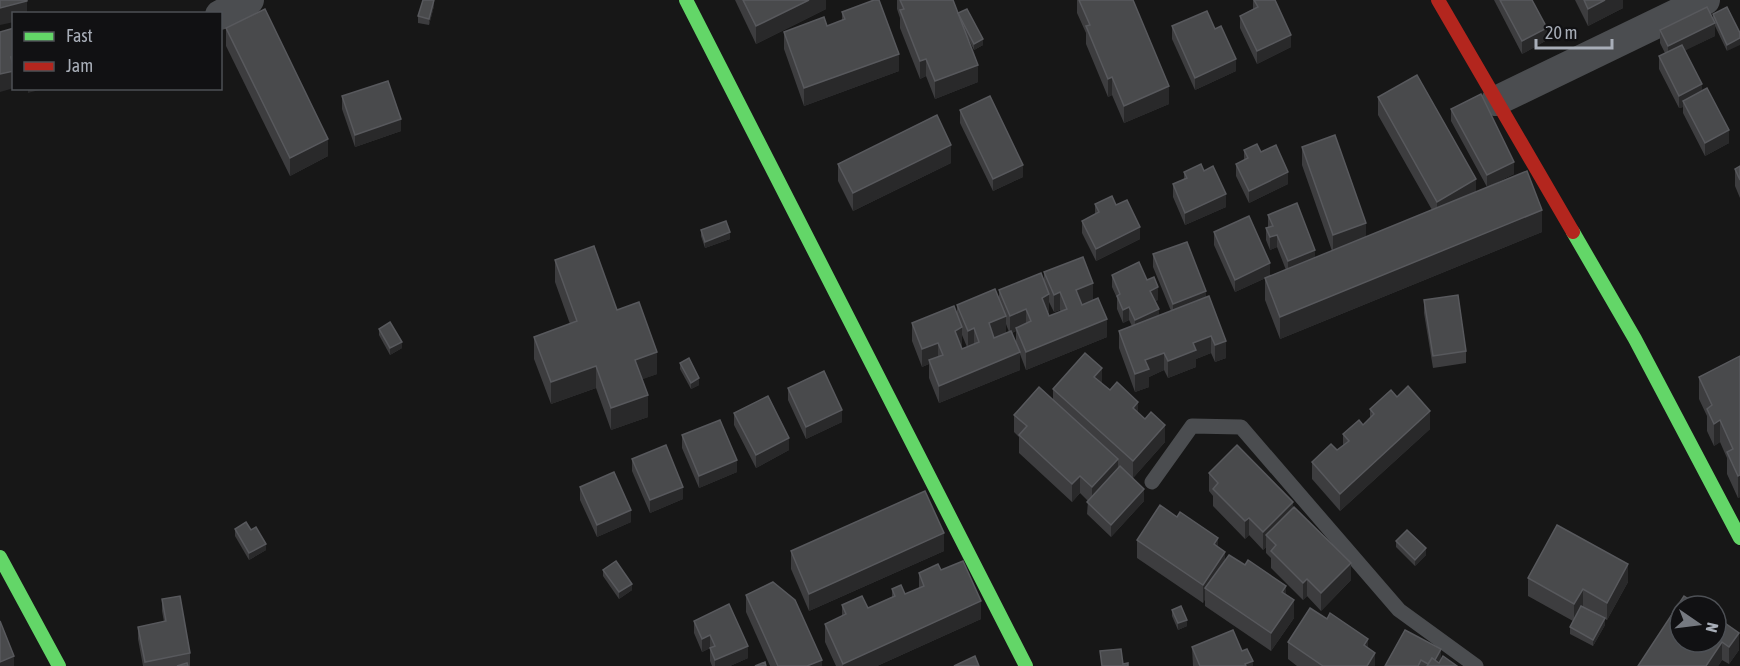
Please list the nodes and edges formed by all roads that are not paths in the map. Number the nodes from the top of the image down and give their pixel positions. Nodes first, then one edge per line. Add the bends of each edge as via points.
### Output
1 (249, 0) edge
2 (686, 0) edge
3 (1438, 0) edge
4 (1705, 0) edge
5 (222, 14) edge
6 (1496, 101) junction
7 (1152, 482) dead end
8 (1740, 538) edge
9 (0, 557) edge
10 (59, 666) edge
11 (1026, 666) edge
12 (1476, 666) edge

1 - 5 street
2 - 11 street
3 - 6 street
4 - 6 street
6 - 8 street via 1635,339
7 - 12 lane via 1192,426 1241,427 1399,610
9 - 10 street

